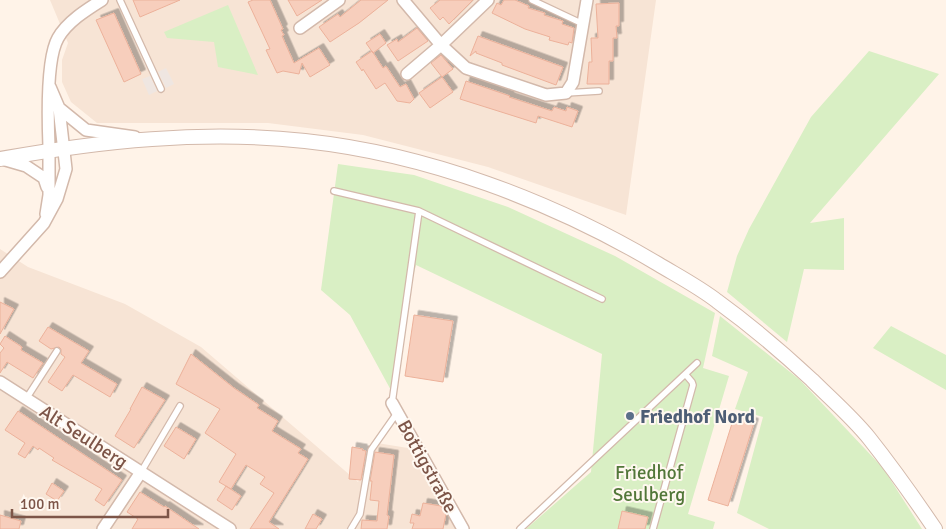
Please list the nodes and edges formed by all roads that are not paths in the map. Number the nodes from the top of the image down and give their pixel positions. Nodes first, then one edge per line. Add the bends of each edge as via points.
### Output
1 (102, 0) edge
2 (120, 0) edge
3 (340, 0) edge
4 (403, 0) edge
5 (488, 0) edge
6 (532, 0) edge
7 (587, 0) edge
8 (583, 24) junction
9 (300, 28) dead end
10 (441, 45) junction
11 (407, 74) dead end
12 (50, 87) junction
13 (161, 89) dead end
14 (599, 91) dead end
15 (566, 93) junction
16 (59, 108) junction
17 (147, 139) junction
18 (64, 147) junction
19 (49, 149) junction
20 (0, 159) edge
21 (334, 191) dead end
22 (49, 195) junction
23 (419, 211) junction
24 (44, 223) junction
25 (0, 272) edge
26 (602, 299) dead end
27 (57, 351) dead end
28 (697, 363) dead end
29 (686, 375) junction
30 (0, 382) edge
31 (26, 399) junction
32 (180, 406) dead end
33 (395, 408) junction
34 (141, 472) junction
35 (103, 529) edge
36 (230, 529) edge
37 (351, 529) edge
38 (463, 529) edge
39 (520, 529) edge
40 (653, 529) edge
41 (935, 529) edge

1 - 12 street via 73,21 57,39 52,54
2 - 13 lane
3 - 9 street
4 - 10 street
5 - 10 street
6 - 8 lane
7 - 8 street
8 - 15 street via 573,82
10 - 11 street
10 - 15 street via 466,68 546,95
12 - 16 street
12 - 19 street
14 - 15 lane
16 - 17 street via 86,130
16 - 18 street
17 - 18 street
17 - 41 street via 257,138 348,147 423,164 506,191 622,243 716,300 790,360 868,436
18 - 19 street
18 - 24 street via 66,169 58,199
19 - 20 street
19 - 22 street
20 - 22 street via 26,166 44,178
21 - 23 lane
22 - 24 street
23 - 26 lane
23 - 33 lane
24 - 25 street
27 - 31 lane, Alt Seulberg
28 - 29 lane
29 - 39 lane
29 - 40 lane via 693,386
30 - 31 street, Alt Seulberg
31 - 34 street, Alt Seulberg
32 - 34 lane, Alt Seulberg
33 - 37 lane via 371,450 360,514
33 - 38 street, Bottigstraße
34 - 35 street
34 - 36 street, Alt Seulberg

